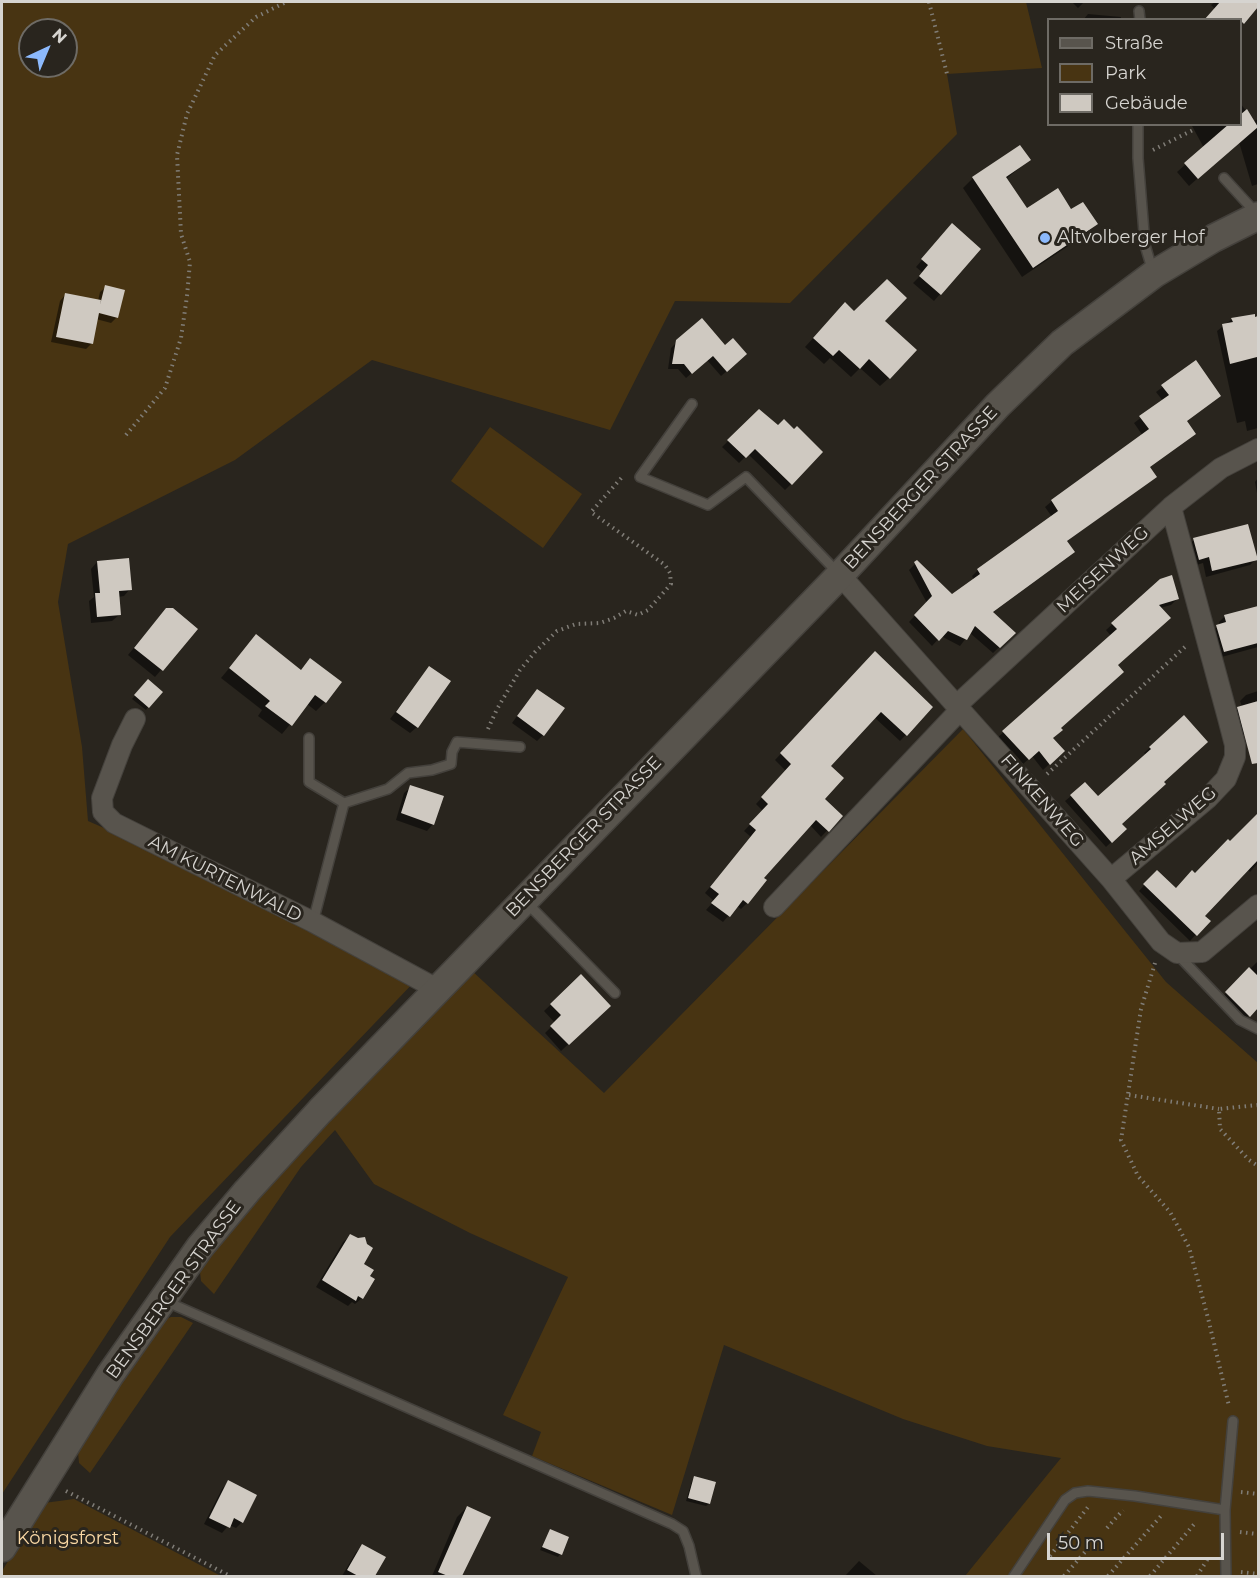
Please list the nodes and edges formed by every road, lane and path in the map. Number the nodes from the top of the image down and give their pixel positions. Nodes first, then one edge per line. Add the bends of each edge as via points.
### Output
1 (286, 2) edge
2 (929, 2) edge
3 (947, 74) dead end
4 (1138, 126) edge
5 (1193, 130) dead end
6 (1146, 153) dead end
7 (1224, 178) dead end
8 (1258, 216) edge
9 (1154, 274) junction
10 (692, 404) dead end
11 (126, 435) dead end
12 (1258, 449) edge
13 (640, 477) junction
14 (1171, 507) junction
15 (840, 575) junction
16 (1203, 630) junction
17 (959, 707) junction
18 (135, 720) dead end
19 (309, 738) dead end
20 (482, 743) junction
21 (520, 747) dead end
22 (1030, 789) junction
23 (344, 803) junction
24 (1111, 879) junction
25 (524, 900) junction
26 (1258, 905) edge
27 (774, 907) dead end
28 (313, 922) junction
29 (1169, 947) junction
30 (437, 989) junction
31 (615, 993) dead end
32 (1258, 1029) edge
33 (1129, 1095) junction
34 (1258, 1105) edge
35 (1219, 1108) junction
36 (1258, 1166) edge
37 (163, 1300) junction
38 (1233, 1421) joint
39 (44, 1482) junction
40 (1099, 1493) junction
41 (1173, 1502) junction
42 (1208, 1508) junction
43 (1225, 1510) junction
44 (2, 1548) edge
45 (1085, 1552) dead end
46 (1049, 1557) dead end
47 (230, 1576) edge
48 (696, 1576) edge
49 (1014, 1576) edge
50 (1064, 1576) edge
51 (1108, 1576) edge
52 (1150, 1576) edge
53 (1226, 1576) edge

1 - 11 path via 256,17 215,55 187,114 177,155 181,234 190,262 181,338 165,388
2 - 3 path
4 - 9 lane via 1145,245
5 - 6 path
7 - 8 lane
8 - 9 main road, BENSBERGER STRASSE
9 - 15 main road, BENSBERGER STRASSE via 1062,343 998,405
10 - 13 lane
12 - 14 street, MEISENWEG via 1221,468
13 - 15 lane via 708,505 746,477
13 - 20 path via 627,471 591,512 665,565 671,584 638,615 626,611 600,623 576,624 557,631 520,670
14 - 16 street, AMSELWEG
14 - 17 street, MEISENWEG
15 - 17 street, FINKENWEG
15 - 25 main road, BENSBERGER STRASSE
16 - 22 path
16 - 24 street, AMSELWEG via 1235,757 1226,779 1208,798
17 - 22 street, FINKENWEG
17 - 27 street
18 - 28 street, AM KURTENWALD via 102,798 103,812 114,823
19 - 23 lane via 309,782
20 - 21 lane
20 - 23 lane via 458,742 451,764 408,773 388,789
22 - 24 street, FINKENWEG
23 - 28 lane
24 - 29 street, FINKENWEG
25 - 30 main road, BENSBERGER STRASSE
25 - 31 lane
26 - 29 street via 1202,952
28 - 30 street, AM KURTENWALD
29 - 32 lane via 1240,1020
29 - 33 path via 1141,1009
30 - 37 main road, BENSBERGER STRASSE via 247,1191 200,1247
33 - 35 path
33 - 38 path via 1121,1140 1138,1176 1170,1212 1189,1247
34 - 35 path
35 - 36 path via 1220,1129
37 - 39 main road, BENSBERGER STRASSE via 110,1375
37 - 48 lane via 672,1524 683,1531
38 - 43 lane
39 - 44 main road, BENSBERGER STRASSE
39 - 47 path
40 - 41 lane
40 - 46 path
40 - 49 lane via 1074,1493 1065,1500
41 - 42 lane
41 - 51 path
42 - 43 lane
42 - 52 path
43 - 53 lane
45 - 50 path

